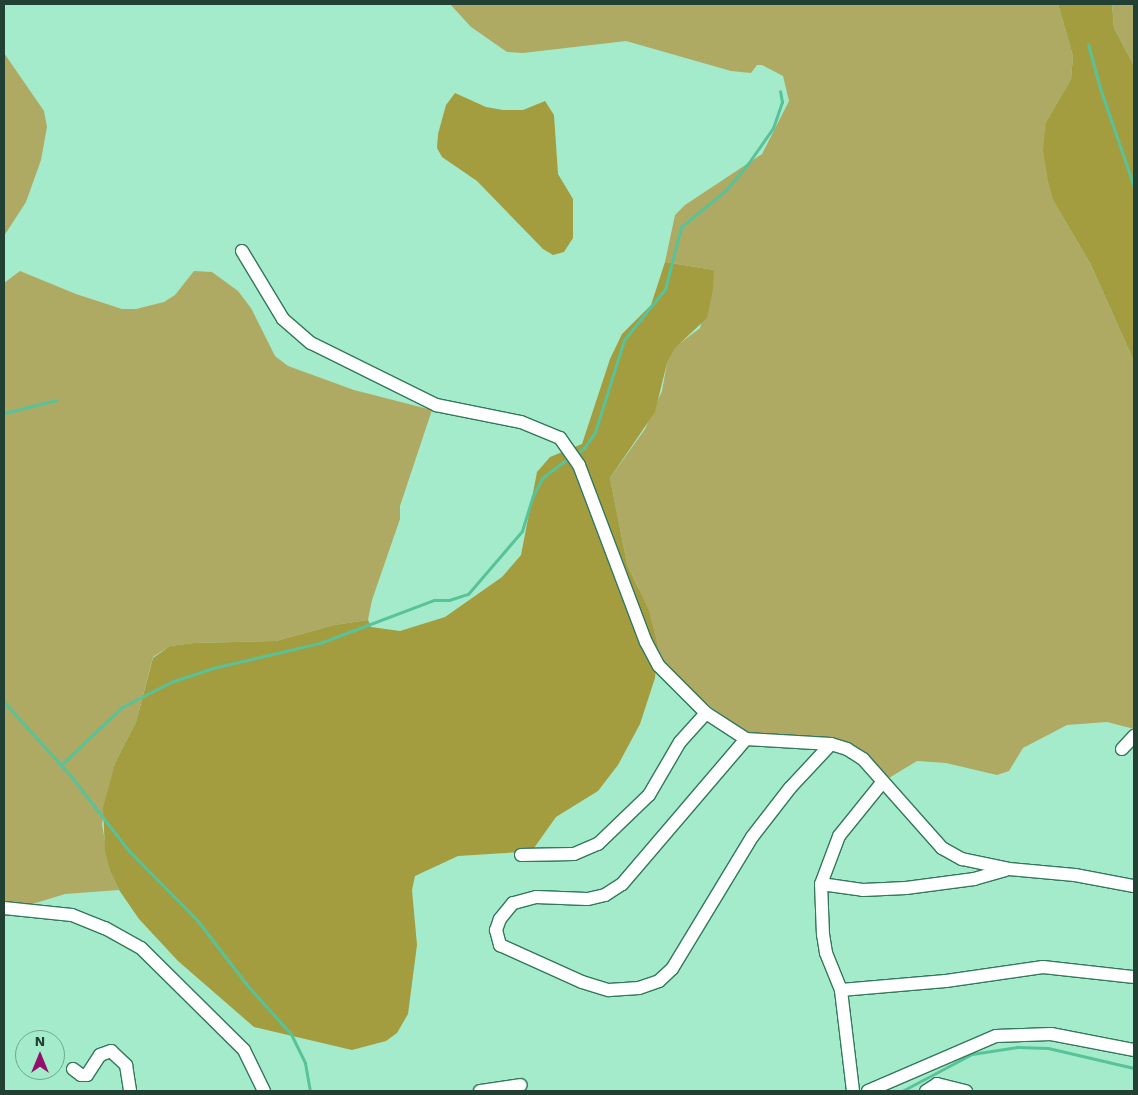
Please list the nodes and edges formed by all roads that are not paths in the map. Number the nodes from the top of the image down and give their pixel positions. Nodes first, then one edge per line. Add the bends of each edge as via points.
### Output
1 (242, 251) dead end
2 (706, 713) junction
3 (1134, 736) edge
4 (746, 739) junction
5 (831, 744) junction
6 (1122, 749) dead end
7 (881, 784) junction
8 (521, 855) dead end
9 (1009, 869) junction
10 (821, 884) junction
11 (1134, 886) edge
12 (4, 908) edge
13 (1134, 977) edge
14 (841, 990) junction
15 (1134, 1050) edge
16 (72, 1069) dead end
17 (521, 1084) dead end
18 (130, 1091) edge
19 (264, 1091) edge
20 (480, 1091) edge
21 (853, 1091) edge
22 (868, 1091) edge
23 (926, 1091) edge
24 (966, 1091) edge

1 - 2 street via 283,319 311,343 436,405 521,422 560,438 579,465 646,642 659,666
2 - 4 street
2 - 8 street via 680,742 649,795 598,844 574,854
3 - 6 street
4 - 5 street
4 - 5 street via 622,884 605,895 587,899 536,897 513,904 498,924 496,939 500,945 582,982 609,990 639,988 659,981 672,969 752,837 790,788
5 - 7 street via 863,760
7 - 9 street via 942,848 962,859
7 - 10 street via 839,836
9 - 10 street via 974,879 906,888 863,890
9 - 11 street via 1075,875
10 - 14 street via 826,953
12 - 19 street via 72,915 105,928 141,948 244,1050
13 - 14 street via 1043,967 946,982
14 - 21 street
15 - 22 street via 1051,1034 996,1036
16 - 18 street via 80,1076 88,1074 100,1055 112,1052 126,1065
17 - 20 street
23 - 24 street via 937,1084

